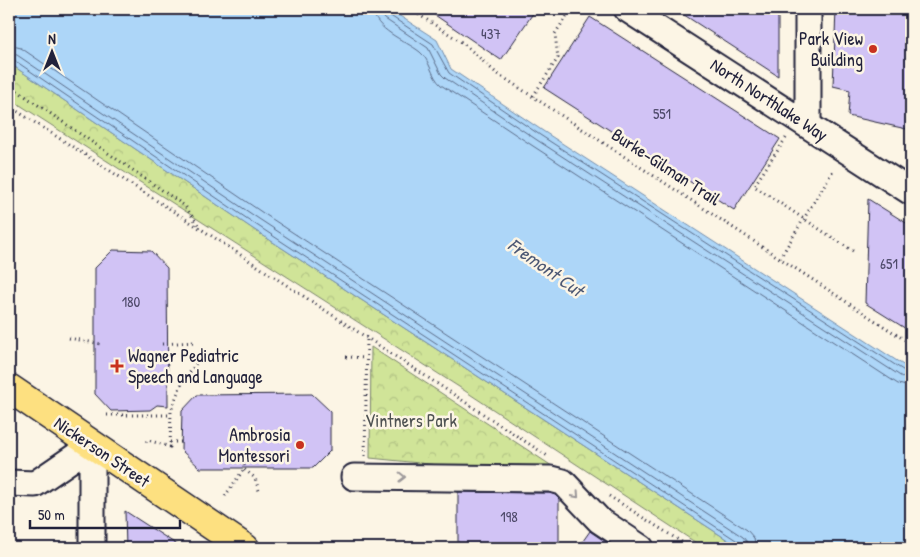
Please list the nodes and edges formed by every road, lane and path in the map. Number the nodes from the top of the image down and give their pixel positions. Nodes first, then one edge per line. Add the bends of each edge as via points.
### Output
1 (410, 9) edge
2 (571, 9) edge
3 (627, 9) edge
4 (808, 9) edge
5 (9, 85) edge
6 (533, 96) junction
7 (9, 106) edge
8 (808, 125) junction
9 (786, 136) dead end
10 (834, 168) dead end
11 (911, 192) edge
12 (804, 220) junction
13 (200, 229) junction
14 (856, 253) dead end
15 (780, 258) junction
16 (367, 337) junction
17 (69, 338) dead end
18 (194, 342) dead end
19 (101, 344) dead end
20 (162, 344) dead end
21 (911, 344) edge
22 (346, 357) dead end
23 (366, 358) junction
24 (196, 362) dead end
25 (9, 388) edge
26 (107, 415) dead end
27 (170, 415) junction
28 (146, 442) dead end
29 (170, 442) junction
30 (181, 442) dead end
31 (92, 445) junction
32 (244, 460) dead end
33 (554, 460) dead end
34 (359, 468) joint
35 (244, 469) junction
36 (9, 483) edge
37 (603, 492) dead end
38 (260, 494) dead end
39 (225, 496) dead end
40 (92, 548) edge
41 (245, 548) edge
42 (641, 548) edge
43 (690, 548) edge

1 - 6 path, Burke-Gilman Trail
2 - 6 path via 556,34 558,58
3 - 8 street, North Northlake Way
4 - 8 street
5 - 13 path via 185,206
6 - 15 path, Burke-Gilman Trail
7 - 13 path
8 - 11 street, North Northlake Way
9 - 12 path via 754,186
10 - 12 path
12 - 14 path
12 - 15 path
13 - 16 path
15 - 21 path, Burke-Gilman Trail
16 - 23 path
16 - 33 path
17 - 19 path
18 - 20 path
22 - 23 path
23 - 34 path
24 - 27 path via 180,387
25 - 31 main road, Nickerson Street
26 - 27 path
27 - 29 path
28 - 29 path via 170,447
29 - 30 path
31 - 36 street via 35,484
31 - 40 street
31 - 41 main road, Nickerson Street
32 - 35 path
34 -> 42 street via 563,482 599,520
35 - 38 path via 255,478
35 - 39 path
37 - 43 path

